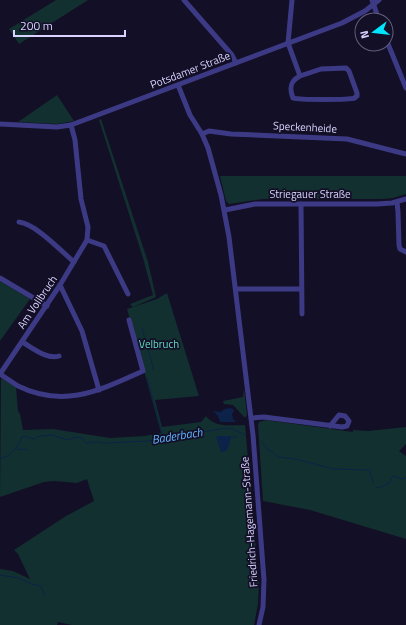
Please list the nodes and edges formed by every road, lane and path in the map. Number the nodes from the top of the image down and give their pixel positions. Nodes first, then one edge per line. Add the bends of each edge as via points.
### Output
1 (184, 0) edge
2 (292, 0) edge
3 (379, 0) edge
4 (373, 2) edge
5 (376, 12) edge
6 (288, 43) junction
7 (391, 52) edge
8 (236, 63) junction
9 (300, 76) junction
10 (178, 85) junction
11 (406, 88) edge
12 (0, 124) edge
13 (72, 125) junction
14 (202, 134) junction
15 (406, 154) edge
16 (406, 199) edge
17 (397, 202) junction
18 (301, 204) junction
19 (225, 210) junction
20 (19, 222) dead end
21 (87, 240) junction
22 (406, 252) edge
23 (74, 262) junction
24 (0, 278) edge
25 (60, 286) junction
26 (236, 289) junction
27 (301, 289) junction
28 (128, 294) dead end
29 (47, 306) junction
30 (302, 314) dead end
31 (129, 320) dead end
32 (22, 342) junction
33 (59, 356) dead end
34 (0, 374) edge
35 (99, 390) junction
36 (252, 418) junction
37 (330, 426) dead end
38 (259, 625) edge

1 - 8 street via 232,55
2 - 6 street
3 - 4 street, Potsdamer Straße
4 - 5 street
4 - 6 street, Potsdamer Straße via 365,11 342,23
6 - 8 street, Potsdamer Straße
6 - 9 street
7 - 11 street
8 - 10 street, Potsdamer Straße
9 - 9 street via 292,83 292,94 295,99 326,100 357,96 346,68 321,68
10 - 13 street, Potsdamer Straße
10 - 14 street, Friedrich-Hagemann-Straße via 190,116
12 - 13 street, Potsdamer Straße via 57,127
13 - 21 street via 81,199 88,227
14 - 15 street, Speckenheide via 209,131 347,139
14 - 19 street, Friedrich-Hagemann-Straße
16 - 17 street, Striegauer Straße
17 - 18 street, Striegauer Straße
17 - 22 street via 399,245 400,249
18 - 19 street, Striegauer Straße via 255,204
18 - 27 street
19 - 26 street, Friedrich-Hagemann-Straße
20 - 23 street via 28,224
21 - 23 street, Am Vollbruch
21 - 28 street via 104,246
23 - 25 street, Am Vollbruch
24 - 29 street
25 - 29 street, Am Vollbruch
25 - 35 street via 82,331
26 - 27 street
26 - 36 street, Friedrich-Hagemann-Straße
27 - 30 street
29 - 32 street, Am Vollbruch
31 - 35 street via 143,371
32 - 33 street via 44,354
32 - 34 street, Am Vollbruch
34 - 35 street via 25,389 48,395 72,396
36 - 37 street via 264,417
36 - 38 street, Friedrich-Hagemann-Straße via 264,580

